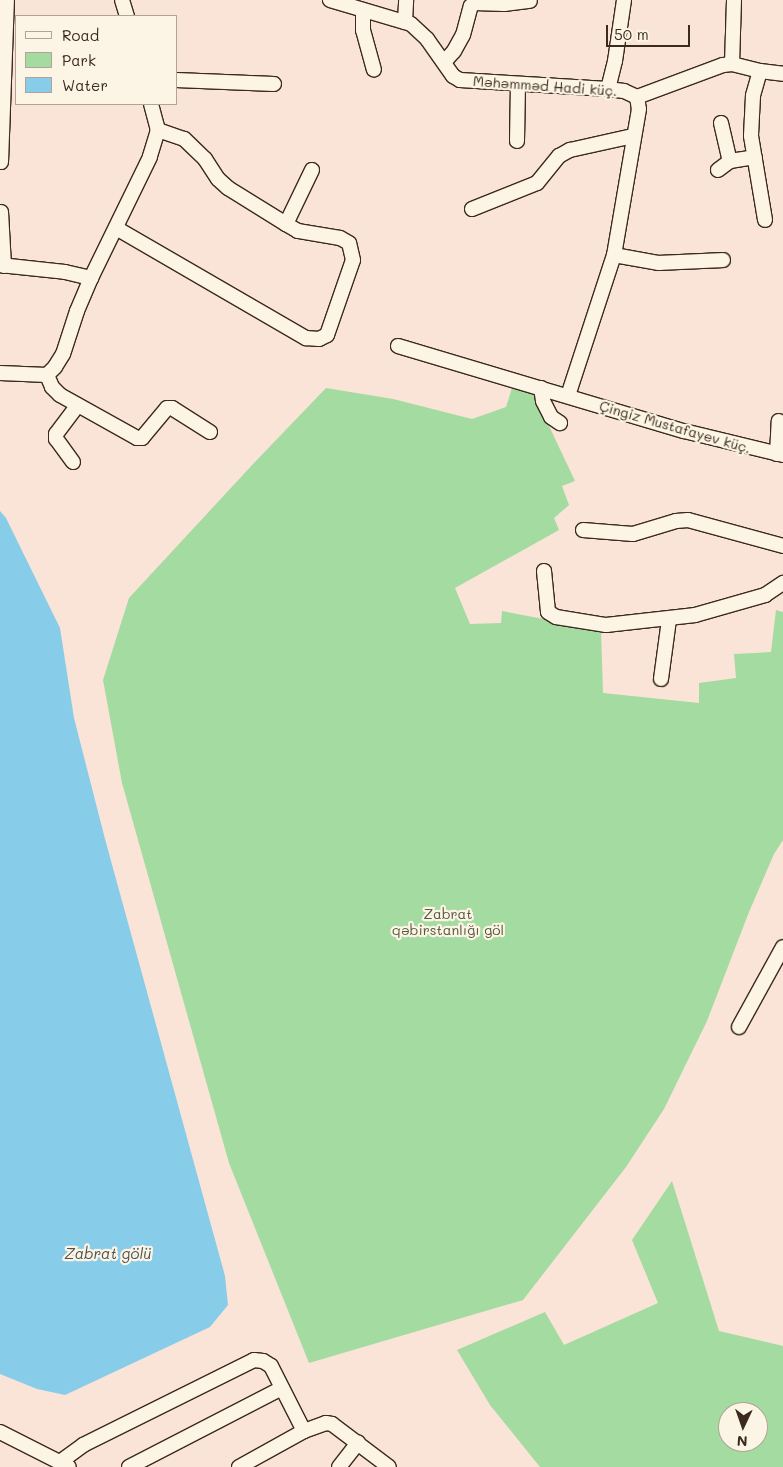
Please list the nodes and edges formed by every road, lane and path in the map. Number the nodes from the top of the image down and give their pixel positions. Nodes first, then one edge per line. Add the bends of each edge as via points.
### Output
1 (7, 0) edge
2 (122, 0) edge
3 (330, 0) edge
4 (406, 0) edge
5 (624, 0) edge
6 (734, 0) edge
7 (530, 1) edge
8 (363, 11) junction
9 (127, 15) edge
10 (405, 22) junction
11 (445, 61) junction
12 (732, 64) junction
13 (374, 70) dead end
14 (760, 71) junction
15 (783, 74) edge
16 (178, 80) edge
17 (11, 83) edge
18 (274, 84) dead end
19 (518, 85) junction
20 (608, 89) junction
21 (638, 98) junction
22 (151, 105) edge
23 (721, 123) dead end
24 (158, 130) junction
25 (633, 136) junction
26 (517, 141) dead end
27 (755, 157) junction
28 (730, 161) junction
29 (1, 162) edge
30 (312, 170) dead end
31 (718, 170) dead end
32 (472, 208) dead end
33 (1, 212) edge
34 (765, 220) dead end
35 (286, 224) junction
36 (116, 228) junction
37 (614, 255) junction
38 (723, 260) dead end
39 (2, 265) edge
40 (91, 278) junction
41 (398, 346) dead end
42 (0, 373) edge
43 (47, 375) junction
44 (541, 388) junction
45 (568, 396) junction
46 (78, 405) junction
47 (779, 421) dead end
48 (560, 423) dead end
49 (210, 432) dead end
50 (780, 454) edge
51 (73, 462) dead end
52 (583, 530) dead end
53 (783, 546) edge
54 (544, 571) dead end
55 (783, 583) edge
56 (669, 620) junction
57 (661, 680) dead end
58 (783, 947) edge
59 (740, 1027) dead end
60 (282, 1388) junction
61 (304, 1431) junction
62 (0, 1432) edge
63 (358, 1443) junction
64 (64, 1464) edge
65 (129, 1467) edge
66 (239, 1467) edge
67 (339, 1467) edge
68 (389, 1467) edge

1 - 17 street
2 - 9 street
3 - 8 street, Məhəmməd Hadi küç.
4 - 10 street
5 - 20 street
6 - 12 street
7 - 11 street via 474,3 470,6 463,35
8 - 10 street, Məhəmməd Hadi küç.
8 - 13 street
10 - 11 street, Məhəmməd Hadi küç. via 420,30
11 - 19 street, Məhəmməd Hadi küç. via 453,76 460,80
12 - 14 street
12 - 21 street via 706,70
14 - 15 street
14 - 27 street via 751,113
16 - 18 street
17 - 29 street
19 - 20 street, Məhəmməd Hadi küç.
19 - 26 street
20 - 21 street, Məhəmməd Hadi küç. via 624,91
21 - 25 street
22 - 24 street
23 - 28 street
24 - 35 street via 184,139 228,188
24 - 36 street via 150,157
25 - 32 street via 570,150 559,156 537,183
25 - 37 street
27 - 28 street
27 - 34 street
28 - 31 street
30 - 35 street
33 - 39 street
35 - 36 street via 298,231 340,238 349,243 353,260 326,335 320,339 306,338
36 - 40 street
37 - 38 street via 660,263
37 - 45 street
39 - 40 street
40 - 43 street via 63,354
41 - 44 street, Çingiz Mustafayev küç.
42 - 43 street
43 - 46 street via 60,395
44 - 45 street, Çingiz Mustafayev küç.
44 - 48 street via 551,417
45 - 50 street, Çingiz Mustafayev küç.
46 - 49 street via 137,438 142,438 162,410 167,408
46 - 51 street via 56,434 56,439
47 - 50 street
52 - 53 street via 633,534 688,520
54 - 56 street via 548,612 556,618 606,625
55 - 56 street via 765,595 695,616
56 - 57 street
58 - 59 street
60 - 61 street
60 - 64 street via 271,1366 254,1360 83,1445
60 - 65 street
61 - 63 street via 332,1424
61 - 66 street
62 - 64 street
63 - 67 street
63 - 68 street

